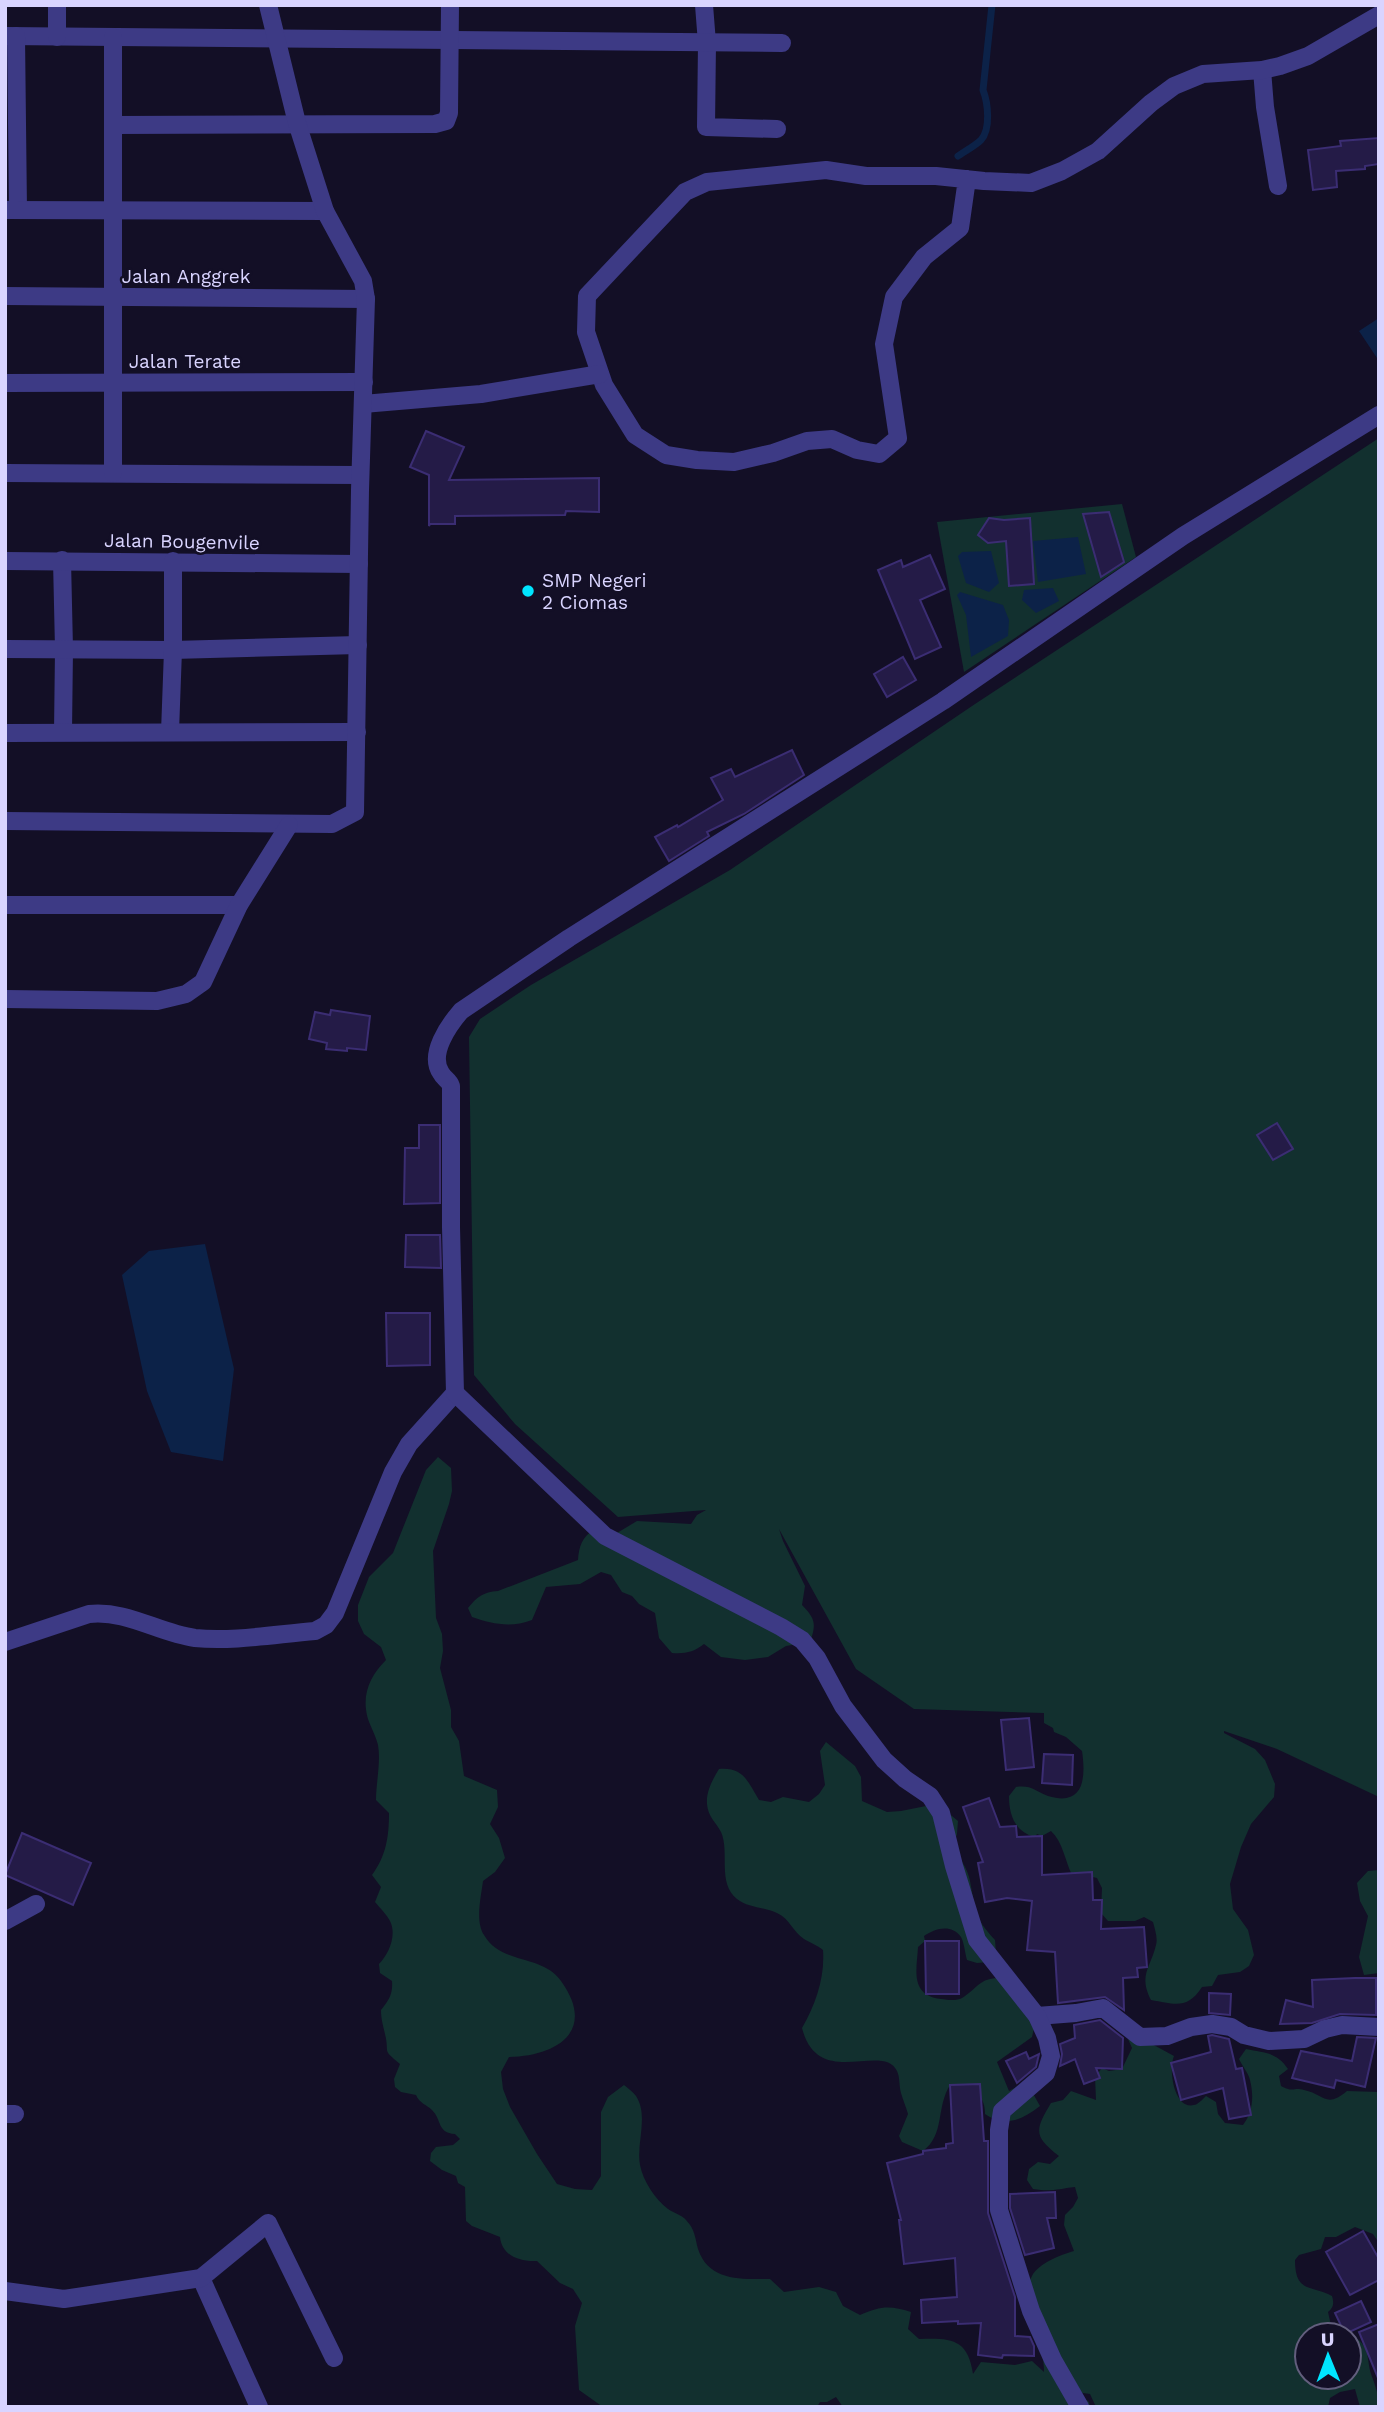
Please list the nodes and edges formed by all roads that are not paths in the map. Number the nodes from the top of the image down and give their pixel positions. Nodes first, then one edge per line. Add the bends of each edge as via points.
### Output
1 (57, 5) edge
2 (268, 5) edge
3 (450, 5) edge
4 (704, 5) edge
5 (1379, 15) edge
6 (11, 36) edge
7 (57, 37) junction
8 (113, 37) junction
9 (275, 38) junction
10 (449, 40) junction
11 (707, 43) junction
12 (782, 43) dead end
13 (1262, 70) junction
14 (12, 122) edge
15 (297, 123) junction
16 (113, 125) junction
17 (777, 129) dead end
18 (967, 179) junction
19 (1278, 186) dead end
20 (11, 210) edge
21 (113, 211) junction
22 (325, 211) junction
23 (5, 296) edge
24 (113, 297) junction
25 (366, 299) junction
26 (600, 374) junction
27 (364, 382) junction
28 (5, 383) edge
29 (113, 383) junction
30 (363, 404) junction
31 (1379, 415) edge
32 (5, 473) edge
33 (113, 473) junction
34 (360, 475) junction
35 (62, 560) junction
36 (5, 561) edge
37 (173, 561) junction
38 (359, 564) junction
39 (358, 645) junction
40 (5, 649) edge
41 (64, 649) junction
42 (173, 650) junction
43 (62, 732) junction
44 (170, 732) junction
45 (356, 732) junction
46 (5, 733) edge
47 (5, 821) edge
48 (289, 825) junction
49 (5, 905) edge
50 (239, 905) junction
51 (5, 999) edge
52 (455, 1393) junction
53 (5, 1642) edge
54 (36, 1904) dead end
55 (5, 1921) edge
56 (1037, 2016) junction
57 (1379, 2027) edge
58 (201, 2278) junction
59 (5, 2291) edge
60 (334, 2358) dead end
61 (259, 2407) edge
62 (1080, 2407) edge

1 - 7 street
2 - 9 street
3 - 10 street
4 - 11 street
5 - 13 street via 1308,56
6 - 7 street
6 - 14 street
7 - 8 street
8 - 9 street
8 - 16 street
9 - 10 street
9 - 15 street
10 - 11 street
10 - 15 street via 446,121
11 - 12 street
11 - 17 street via 706,127
13 - 18 street via 1203,74 1174,86 1098,151 1031,183
13 - 19 street
14 - 20 street
15 - 16 street
15 - 22 street
16 - 21 street
18 - 26 street via 826,170 706,182 685,192 587,296 586,332
18 - 26 street via 960,228 924,257 894,297 884,344 898,438 879,454 832,439 807,441 733,462 666,455 635,435
20 - 21 street
21 - 22 street
21 - 24 street
22 - 25 street via 363,281
23 - 24 street, Jalan Anggrek
24 - 25 street, Jalan Anggrek
24 - 29 street
25 - 27 street
26 - 30 street via 481,394
27 - 29 street, Jalan Terate
27 - 30 street
28 - 29 street, Jalan Terate
29 - 33 street
30 - 34 street
31 - 52 street via 1183,536 943,701 461,1011 449,1025 437,1063 452,1086
32 - 33 street
33 - 34 street
34 - 38 street
35 - 36 street, Jalan Bougenvile
35 - 37 street, Jalan Bougenvile
35 - 41 street
37 - 38 street, Jalan Bougenvile
37 - 42 street
38 - 39 street
39 - 42 street
39 - 45 street
40 - 41 street
41 - 42 street
41 - 43 street
42 - 44 street
43 - 44 street
43 - 46 street
44 - 45 street
45 - 48 street via 355,812 332,824
47 - 48 street
48 - 50 street
49 - 50 street
50 - 51 street via 203,982 186,994 157,1001
52 - 53 street via 409,1444 335,1614 315,1632 209,1639 103,1613
52 - 56 street via 605,1536 802,1640 861,1733 941,1812 977,1940
54 - 55 street
56 - 57 street via 1103,2008 1140,2037 1167,2036 1212,2024 1269,2041 1304,2039 1342,2025
56 - 62 street via 1049,2047 1049,2067 1002,2111 999,2210 1031,2311
58 - 59 street via 64,2300
58 - 60 street via 268,2223
58 - 61 street

